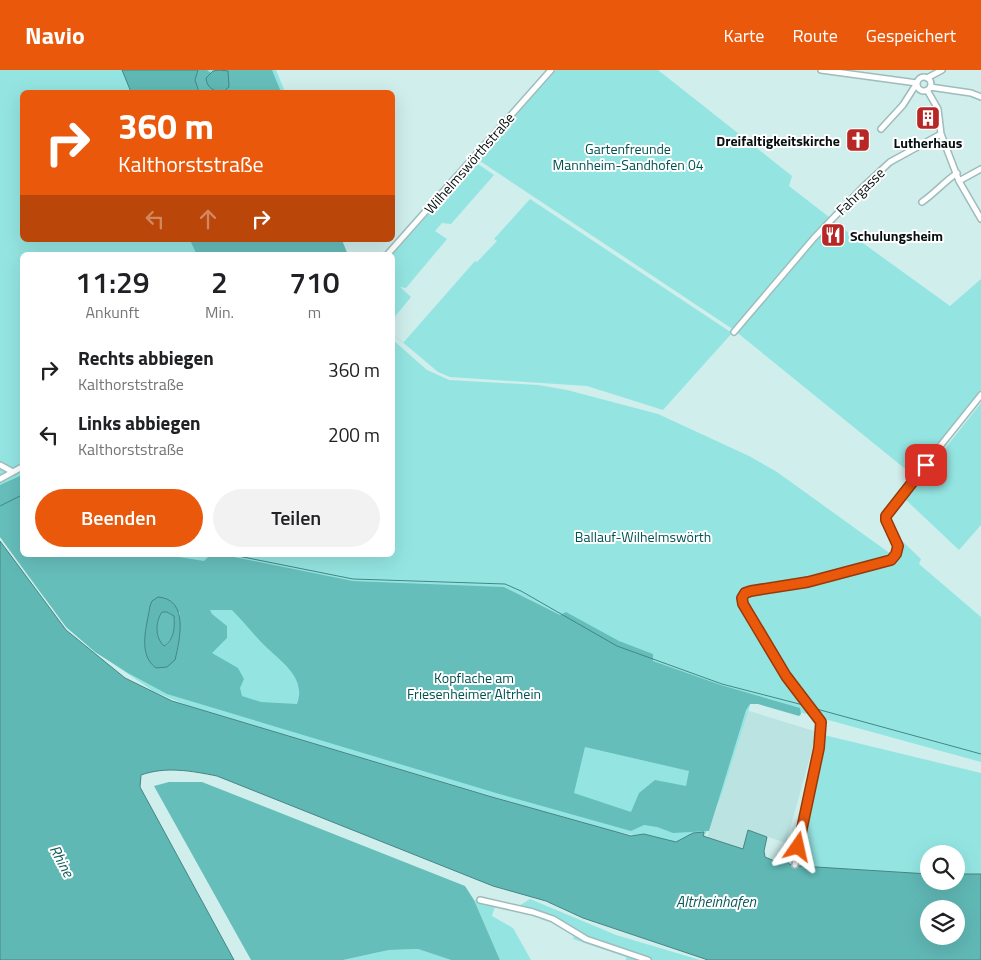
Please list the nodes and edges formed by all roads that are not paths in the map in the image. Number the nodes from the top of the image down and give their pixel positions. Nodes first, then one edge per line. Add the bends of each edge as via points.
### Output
1 (550, 70) edge
2 (821, 70) edge
3 (921, 70) edge
4 (942, 70) edge
5 (925, 78) junction
6 (917, 84) junction
7 (929, 88) junction
8 (981, 98) edge
9 (880, 129) dead end
10 (941, 134) junction
11 (981, 169) edge
12 (958, 173) junction
13 (959, 181) junction
14 (922, 202) dead end
15 (981, 219) edge
16 (390, 252) edge
17 (734, 332) dead end
18 (981, 395) edge
19 (0, 465) edge
20 (20, 468) edge
21 (13, 472) junction
22 (0, 479) edge
23 (795, 865) dead end
24 (480, 900) dead end
25 (648, 960) edge

1 - 16 street, Wilhelmswörthstraße
2 - 6 street
3 - 5 street
4 - 5 street
5 - 6 street
5 - 7 street
6 - 7 street via 920,90
6 - 9 street via 903,105
7 - 8 street via 971,93
7 - 10 street via 938,109
10 - 12 street
10 - 17 street, Fahrgasse via 890,162 864,186
11 - 13 street
12 - 13 street
12 - 14 street
13 - 15 street
18 - 23 street via 888,512 886,520 898,546 891,560 808,582 751,591 742,598 786,676 819,717 822,731
19 - 21 street
20 - 21 street
21 - 22 street
24 - 25 street via 553,919 586,939

